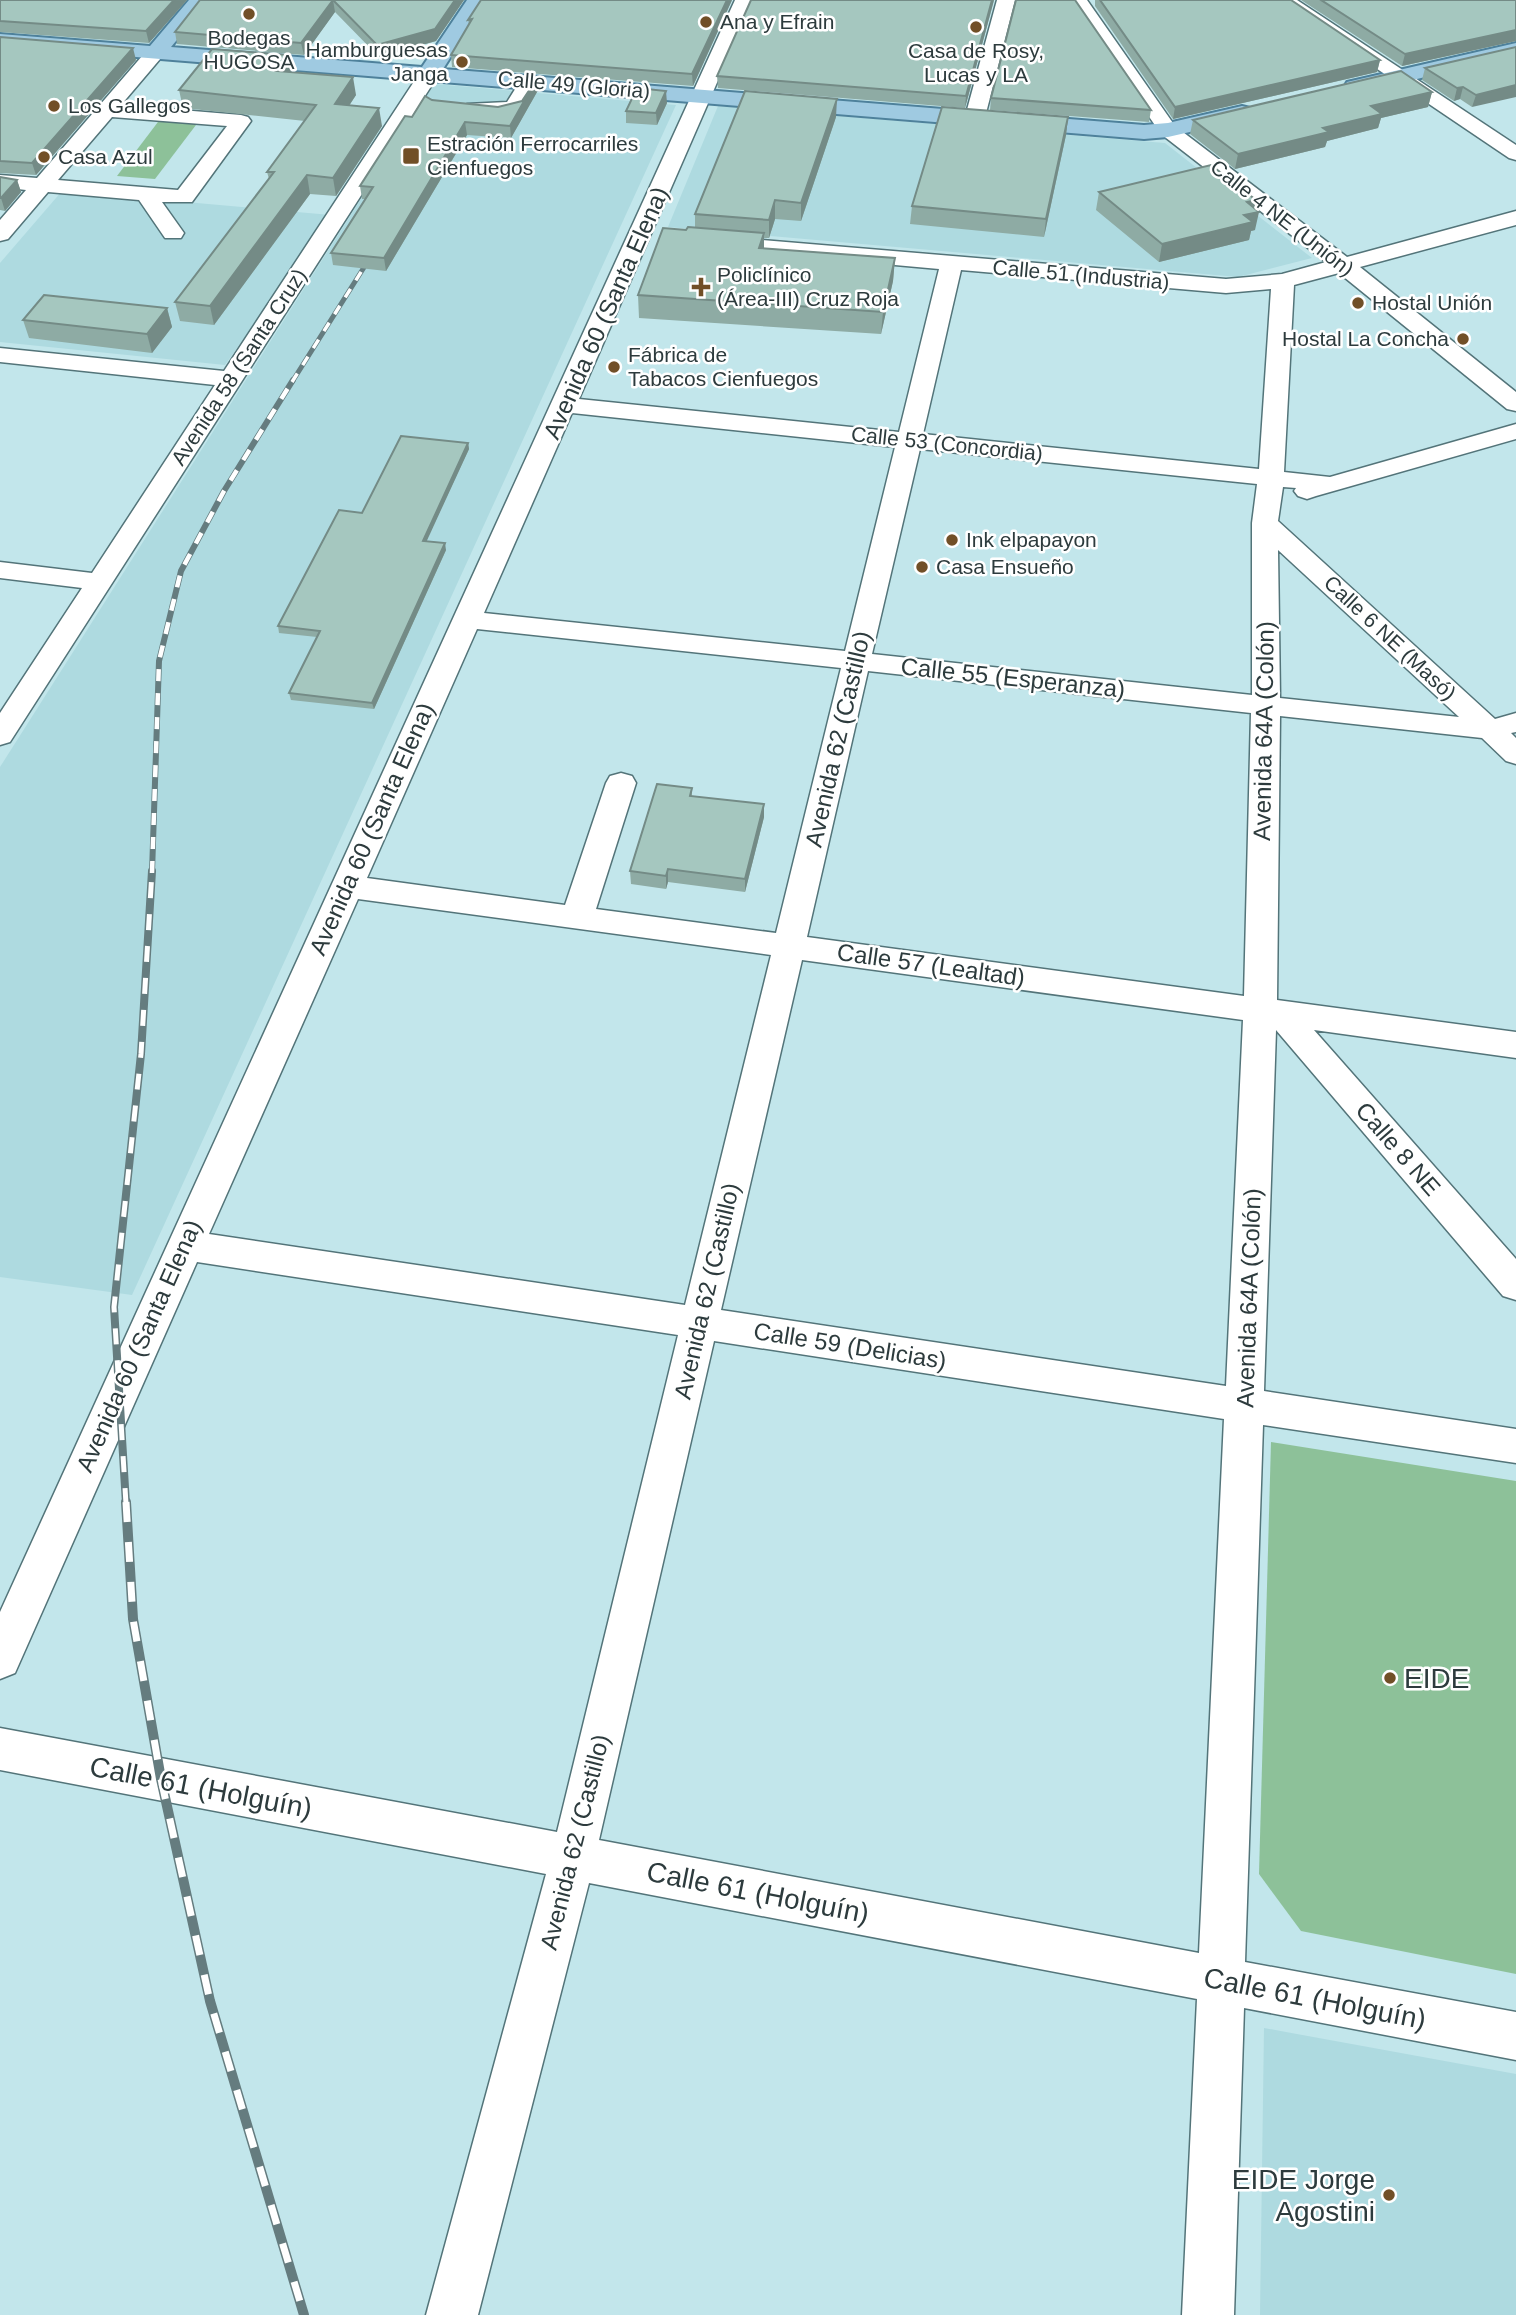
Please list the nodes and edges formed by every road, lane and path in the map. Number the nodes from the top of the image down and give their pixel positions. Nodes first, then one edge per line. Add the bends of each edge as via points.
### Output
1 (200, 0) edge
2 (477, 0) edge
3 (744, 0) edge
4 (1006, 0) edge
5 (1284, 0) edge
6 (1056, 1) edge
7 (1084, 1) edge
8 (0, 40) edge
9 (1516, 49) edge
10 (156, 52) junction
11 (1401, 77) junction
12 (529, 82) junction
13 (444, 87) junction
14 (1336, 92) edge
15 (702, 96) junction
16 (1259, 109) edge
17 (106, 110) junction
18 (975, 117) junction
19 (1168, 130) junction
20 (1516, 154) edge
21 (0, 181) edge
22 (42, 185) junction
23 (146, 194) junction
24 (1516, 218) edge
25 (173, 233) dead end
26 (0, 234) edge
27 (693, 240) edge
28 (1342, 263) junction
29 (951, 264) junction
30 (1283, 281) junction
31 (0, 355) edge
32 (231, 379) junction
33 (1516, 404) edge
34 (566, 405) junction
35 (1516, 431) edge
36 (909, 441) junction
37 (1268, 501) junction
38 (0, 570) edge
39 (99, 582) junction
40 (466, 619) junction
41 (857, 661) junction
42 (1266, 706) junction
43 (1503, 726) edge
44 (0, 734) edge
45 (1516, 754) edge
46 (621, 783) dead end
47 (346, 886) junction
48 (578, 917) junction
49 (789, 946) junction
50 (1270, 1012) junction
51 (1516, 1045) edge
52 (184, 1245) junction
53 (1516, 1285) edge
54 (700, 1323) junction
55 (1244, 1405) junction
56 (1516, 1447) edge
57 (0, 1659) edge
58 (0, 1748) edge
59 (573, 1857) junction
60 (1221, 1980) junction
61 (1516, 2036) edge
62 (452, 2315) edge
63 (1208, 2315) edge

1 - 10 main road
2 - 13 main road, Avenida 58 (Santa Cruz)
3 - 15 street, Avenida 60 (Santa Elena)
4 - 18 street
5 - 11 street
6 - 7 street
7 - 19 street, Calle 4 NE (Unión)
8 - 10 main road, Calle 49 (Gloria)
9 - 11 main road
10 - 13 main road, Calle 49 (Gloria)
10 - 17 street
11 - 14 main road
11 - 20 street
12 - 13 main road, Calle 49 (Gloria)
12 - 13 street via 515,106 499,110
12 - 15 main road, Calle 49 (Gloria)
13 - 32 street, Avenida 58 (Santa Cruz)
15 - 18 main road, Calle 49 (Gloria)
15 - 34 street, Avenida 60 (Santa Elena) via 652,237
16 - 19 main road, Calle 49 (Gloria)
17 - 22 street
17 - 23 street via 241,121 184,197
18 - 19 main road, Calle 49 (Gloria) via 1144,132
19 - 28 street, Calle 4 NE (Unión)
21 - 22 street
22 - 23 street
22 - 26 street
23 - 25 street
24 - 28 street, Calle 51 (Industria)
27 - 29 street, Calle 51 (Industria)
28 - 30 street, Calle 51 (Industria)
28 - 33 street, Calle 4 NE (Unión)
29 - 30 street, Calle 51 (Industria) via 1226,286
29 - 36 street, Avenida 62 (Castillo)
30 - 37 street, Avenida 64A (Colón)
31 - 32 street
32 - 39 street, Avenida 58 (Santa Cruz)
34 - 36 street, Calle 53 (Concordia)
34 - 40 street, Avenida 60 (Santa Elena)
35 - 37 street, Calle 53 (Concordia)
36 - 37 street, Calle 53 (Concordia)
36 - 41 street, Avenida 62 (Castillo)
37 - 42 street, Avenida 64A (Colón)
37 - 43 street, Calle 6 NE (Masó)
38 - 39 street
39 - 44 street, Avenida 58 (Santa Cruz)
40 - 41 street, Calle 55 (Esperanza)
40 - 47 street, Avenida 60 (Santa Elena)
41 - 42 street, Calle 55 (Esperanza)
41 - 49 street, Avenida 62 (Castillo)
42 - 43 street, Calle 55 (Esperanza)
42 - 50 street, Avenida 64A (Colón)
43 - 45 street, Calle 6 NE (Masó)
46 - 48 street
47 - 48 street, Calle 57 (Lealtad)
47 - 52 street, Avenida 60 (Santa Elena)
48 - 49 street, Calle 57 (Lealtad)
49 - 50 street, Calle 57 (Lealtad)
49 - 54 street, Avenida 62 (Castillo)
50 - 51 street, Calle 57 (Lealtad)
50 - 53 street, Calle 8 NE
50 - 55 street, Avenida 64A (Colón)
52 - 54 street, Calle 59 (Delicias)
52 - 57 street, Avenida 60 (Santa Elena)
54 - 55 street, Calle 59 (Delicias)
54 - 59 street, Avenida 62 (Castillo)
55 - 56 street, Calle 59 (Delicias)
55 - 60 street, Avenida 64A (Colón)
58 - 59 street, Calle 61 (Holguín)
59 - 60 street, Calle 61 (Holguín)
59 - 62 street, Avenida 62 (Castillo)
60 - 61 street, Calle 61 (Holguín)
60 - 63 street, Avenida 64A (Colón)

